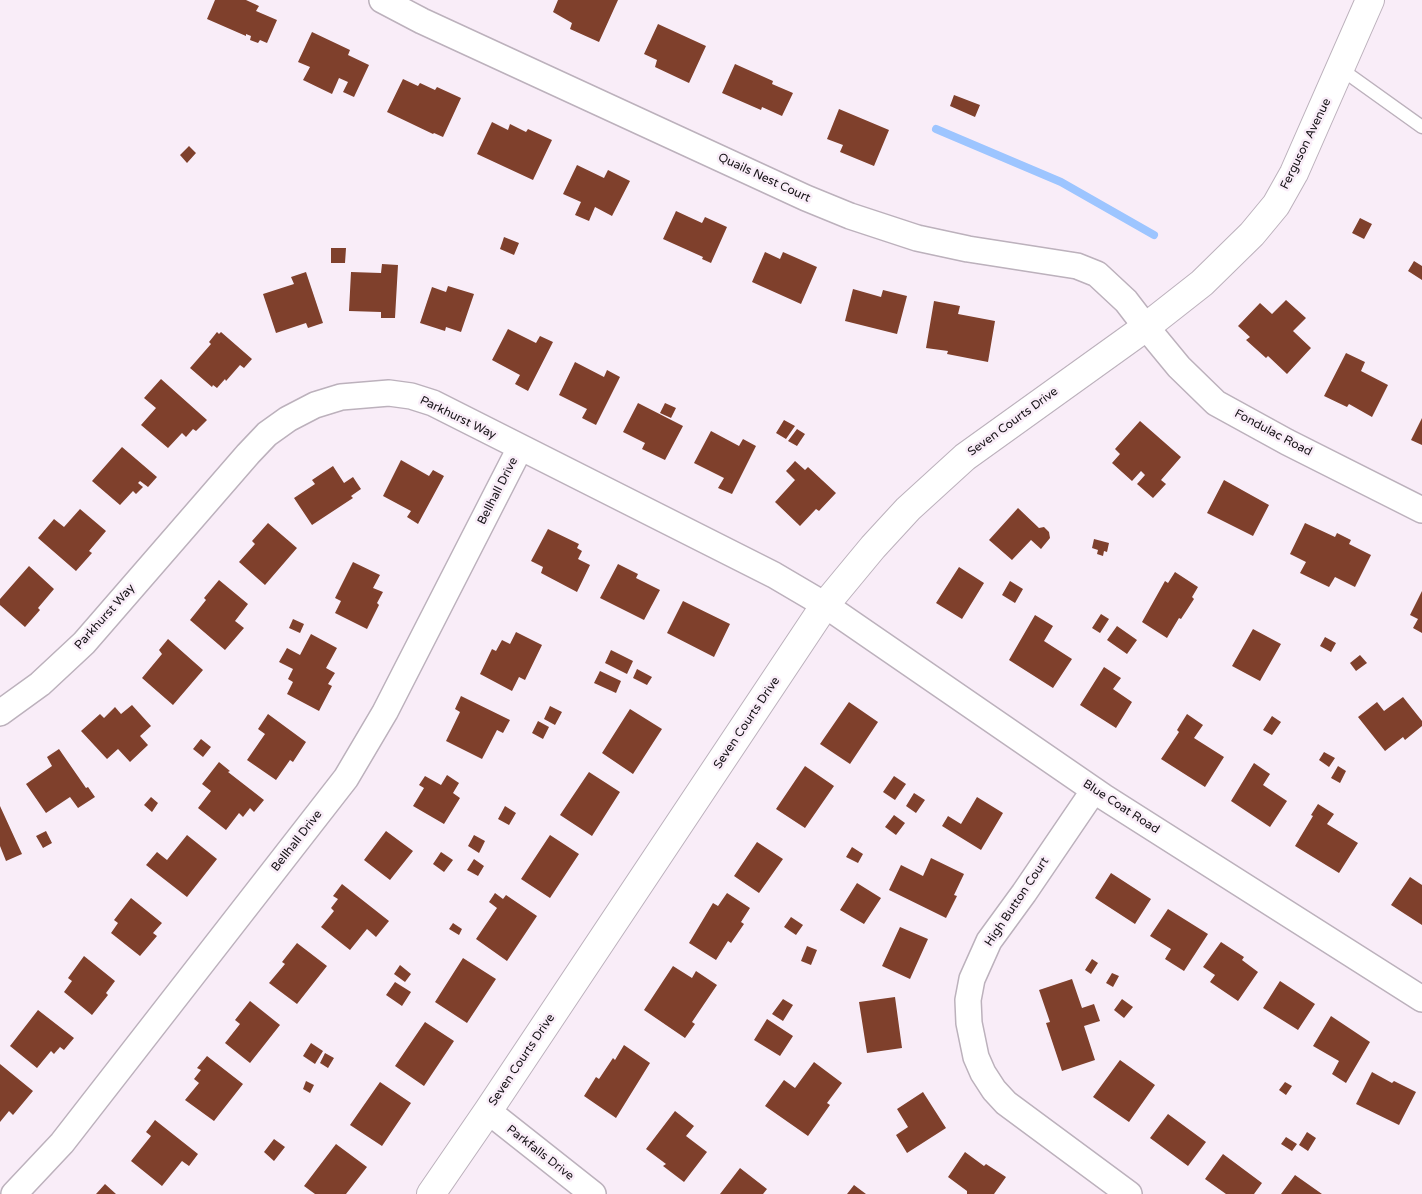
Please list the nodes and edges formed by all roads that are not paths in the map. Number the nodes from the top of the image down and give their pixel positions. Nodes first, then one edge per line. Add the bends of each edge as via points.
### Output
1 (382, 0) edge
2 (1370, 0) edge
3 (1341, 69) junction
4 (1422, 127) edge
5 (1146, 328) junction
6 (520, 448) junction
7 (1422, 510) edge
8 (825, 605) junction
9 (0, 713) edge
10 (1094, 790) junction
11 (1422, 999) edge
12 (488, 1111) junction
13 (14, 1194) edge
14 (431, 1194) edge
15 (593, 1194) edge
16 (1129, 1194) edge

1 - 5 street, Quails Nest Court via 850,216 917,238 1077,266 1097,274 1126,301
2 - 3 street, Ferguson Avenue
3 - 4 lane
3 - 5 street, Ferguson Avenue via 1294,173 1276,204 1252,234 1202,283
5 - 7 street, Fondulac Road via 1216,403
5 - 8 street, Seven Courts Drive via 964,457 908,509
6 - 8 street, Parkhurst Way via 774,575
6 - 9 street, Parkhurst Way via 411,396 368,394 315,404 288,419 261,441 84,643 40,684
6 - 13 street, Bellhall Drive via 385,712 346,778 62,1143
8 - 10 street, Blue Coat Road
8 - 12 street, Seven Courts Drive
10 - 11 street, Blue Coat Road
10 - 16 street, High Button Court via 989,941 972,979 968,1000 969,1023 976,1057 994,1090 1006,1103
12 - 14 street, Seven Courts Drive
12 - 15 street, Parkfalls Drive

